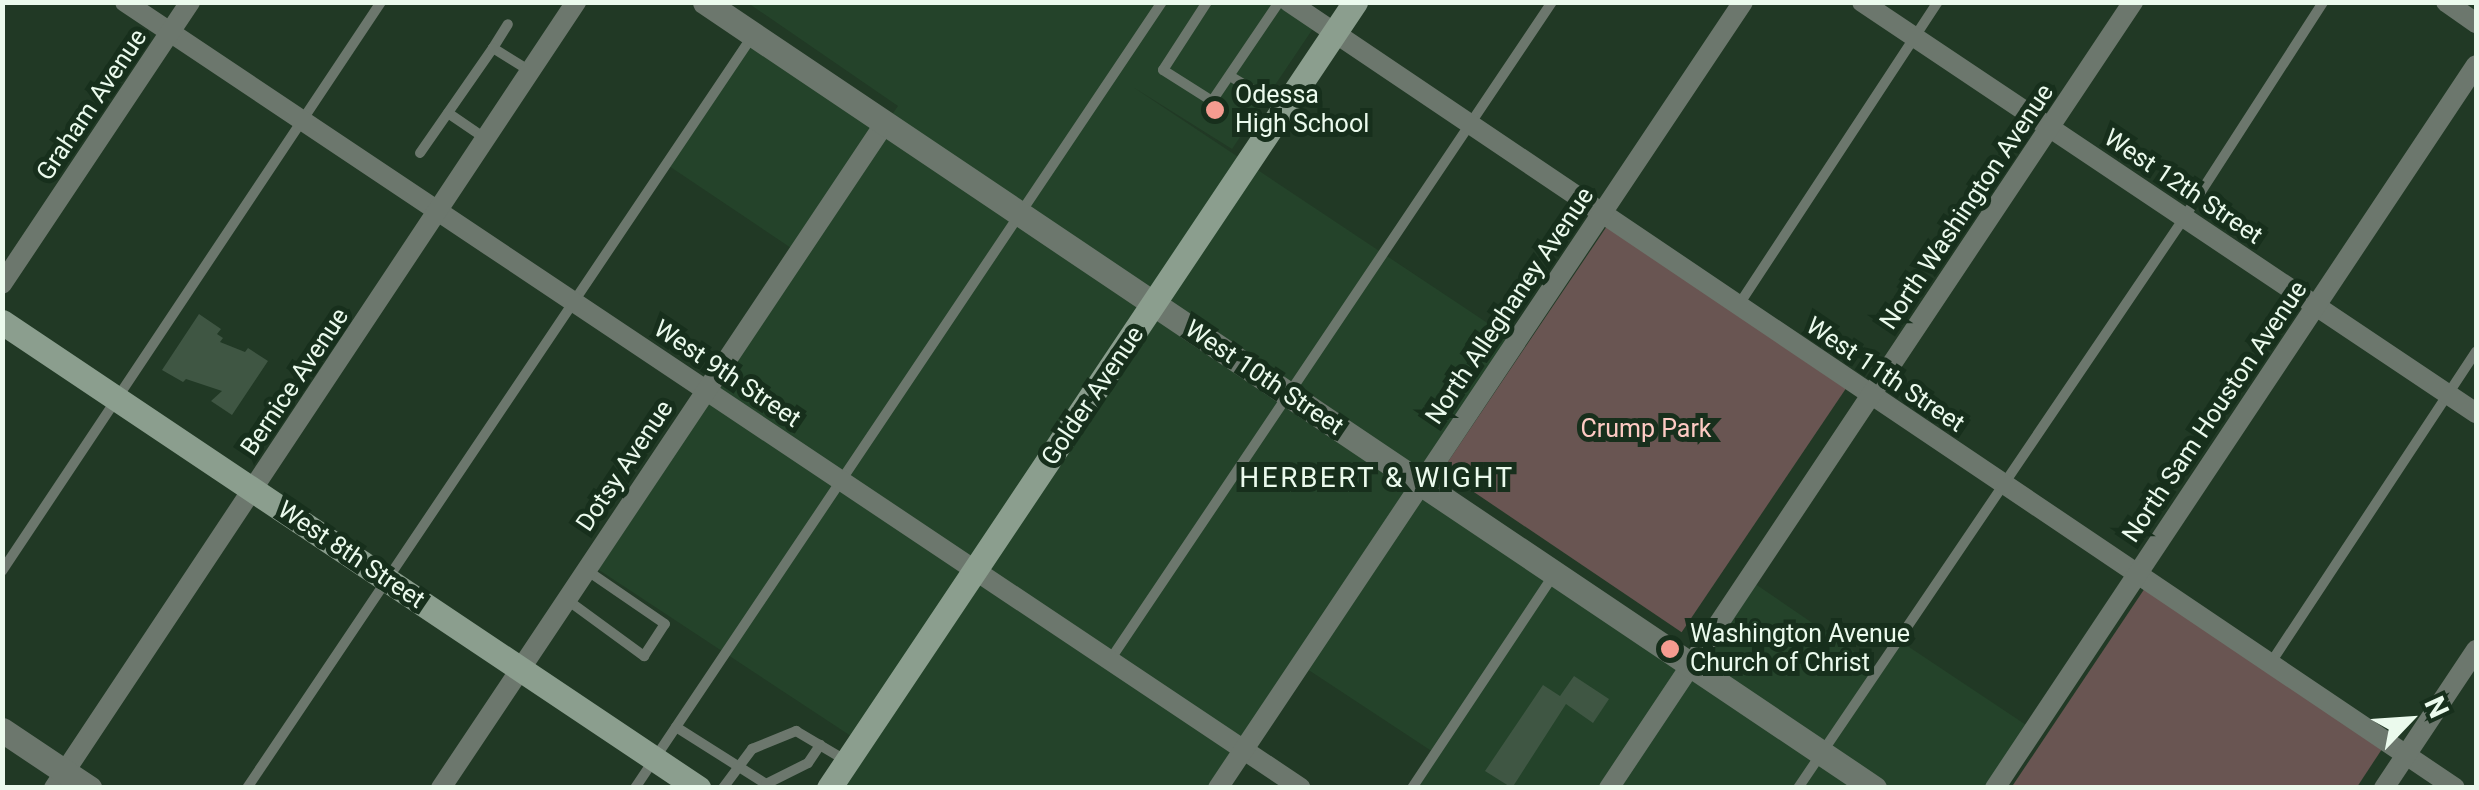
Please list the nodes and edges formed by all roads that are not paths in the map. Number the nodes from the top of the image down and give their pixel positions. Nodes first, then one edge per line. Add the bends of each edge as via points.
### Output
1 (126, 2) edge
2 (190, 2) edge
3 (380, 2) edge
4 (576, 2) edge
5 (705, 2) edge
6 (1162, 2) edge
7 (1207, 2) edge
8 (1279, 2) edge
9 (1289, 2) edge
10 (1355, 2) edge
11 (1552, 2) edge
12 (1742, 2) edge
13 (1862, 2) edge
14 (1938, 2) edge
15 (2133, 2) edge
16 (2323, 2) edge
17 (2446, 2) edge
18 (2476, 22) edge
19 (508, 24) dead end
20 (170, 32) junction
21 (752, 34) junction
22 (1334, 34) junction
23 (1914, 37) junction
24 (494, 48) junction
25 (2476, 64) edge
26 (530, 72) junction
27 (1230, 76) junction
28 (1284, 110) junction
29 (448, 113) junction
30 (301, 120) junction
31 (885, 123) junction
32 (1470, 126) junction
33 (2050, 128) junction
34 (486, 139) junction
35 (420, 153) dead end
36 (438, 211) junction
37 (1018, 213) junction
38 (1601, 214) junction
39 (2184, 218) junction
40 (2, 284) edge
41 (571, 300) junction
42 (1154, 304) junction
43 (1738, 306) junction
44 (2316, 306) junction
45 (2, 322) edge
46 (2476, 352) edge
47 (706, 390) junction
48 (2448, 394) junction
49 (1290, 395) junction
50 (1871, 396) junction
51 (117, 399) junction
52 (2476, 413) edge
53 (840, 480) junction
54 (1421, 484) junction
55 (2003, 485) junction
56 (253, 490) junction
57 (585, 569) junction
58 (976, 570) junction
59 (2, 571) edge
60 (1554, 573) junction
61 (2136, 575) junction
62 (387, 578) junction
63 (565, 599) junction
64 (2476, 650) edge
65 (1110, 660) junction
66 (2270, 664) junction
67 (1691, 665) junction
68 (521, 668) junction
69 (676, 727) junction
70 (2, 730) edge
71 (820, 745) junction
72 (1244, 750) junction
73 (1821, 752) junction
74 (2406, 755) junction
75 (655, 758) junction
76 (846, 760) junction
77 (739, 765) junction
78 (59, 780) edge
79 (88, 788) edge
80 (246, 788) edge
81 (441, 788) edge
82 (635, 788) edge
83 (698, 788) edge
84 (722, 788) edge
85 (829, 788) edge
86 (1218, 788) edge
87 (1301, 788) edge
88 (1412, 788) edge
89 (1609, 788) edge
90 (1798, 788) edge
91 (1874, 788) edge
92 (1995, 788) edge
93 (2384, 788) edge
94 (2455, 788) edge

1 - 20 street, West 9th Street
2 - 20 street, Graham Avenue
3 - 30 lane
4 - 26 street, Bernice Avenue
5 - 21 street, West 10th Street
6 - 37 lane
7 - 27 lane via 1163,70 1212,101
8 - 27 lane
9 - 22 street, West 11th Street
10 - 22 main road, Golder Avenue
11 - 32 lane
12 - 38 street, North Alleghaney Avenue
13 - 23 street, West 12th Street
14 - 23 lane
15 - 33 street, North Washington Avenue
16 - 39 lane
17 - 18 street
19 - 24 lane
20 - 30 street, West 9th Street
20 - 40 street, Graham Avenue
21 - 31 street, West 10th Street
21 - 41 lane
22 - 28 main road, Golder Avenue
22 - 32 street, West 11th Street
23 - 33 street, West 12th Street
23 - 43 lane
24 - 26 lane
24 - 29 lane
25 - 44 street, North Sam Houston Avenue
26 - 34 street, Bernice Avenue
27 - 28 lane
28 - 42 main road, Golder Avenue
29 - 34 lane
29 - 35 lane
30 - 36 street, West 9th Street
30 - 51 lane
31 - 37 street, West 10th Street
31 - 47 street, Dotsy Avenue
32 - 38 street, West 11th Street
32 - 49 lane
33 - 39 street, West 12th Street
33 - 50 street, North Washington Avenue
34 - 36 street, Bernice Avenue
36 - 41 street, West 9th Street
36 - 56 street, Bernice Avenue
37 - 42 street, West 10th Street
37 - 53 lane
38 - 43 street, West 11th Street
38 - 54 street, North Alleghaney Avenue
39 - 44 street, West 12th Street
39 - 55 lane
41 - 47 street, West 9th Street
41 - 62 lane
42 - 49 street, West 10th Street
42 - 58 main road, Golder Avenue
43 - 50 street, West 11th Street
44 - 48 street, West 12th Street
44 - 61 street, North Sam Houston Avenue
45 - 51 main road, West 8th Street
46 - 48 lane
47 - 53 street, West 9th Street
47 - 57 street, Dotsy Avenue
48 - 52 street, West 12th Street
48 - 66 lane
49 - 54 street, West 10th Street
49 - 65 lane
50 - 55 street, West 11th Street
50 - 67 street, North Washington Avenue
51 - 56 main road, West 8th Street
51 - 59 lane
53 - 58 street, West 9th Street
53 - 69 lane
54 - 60 street, West 10th Street
54 - 72 street, North Alleghaney Avenue
55 - 61 street, West 11th Street
55 - 73 lane
56 - 62 main road, West 8th Street
56 - 78 street, Bernice Avenue
57 - 63 street, Dotsy Avenue
57 - 63 lane via 666,624 644,656
58 - 65 street, West 9th Street
58 - 76 main road, Golder Avenue
60 - 67 street, West 10th Street
60 - 88 lane
61 - 66 street, West 11th Street
61 - 92 street, North Sam Houston Avenue
62 - 68 main road, West 8th Street
62 - 80 lane
63 - 68 street, Dotsy Avenue
64 - 74 street
65 - 72 street, West 9th Street
66 - 74 street, West 11th Street
67 - 73 street, West 10th Street
67 - 89 street, North Washington Avenue
68 - 75 main road, West 8th Street
68 - 81 street, Dotsy Avenue
69 - 75 lane
69 - 77 lane
70 - 78 street
71 - 76 lane
71 - 77 lane via 796,730 752,750
71 - 77 lane via 808,763 766,784
72 - 86 street, North Alleghaney Avenue
72 - 87 street, West 9th Street
73 - 90 lane
73 - 91 street, West 10th Street
74 - 93 street
74 - 94 street, West 11th Street
75 - 82 lane
75 - 83 main road, West 8th Street
76 - 85 main road, Golder Avenue
77 - 84 lane
78 - 79 street

